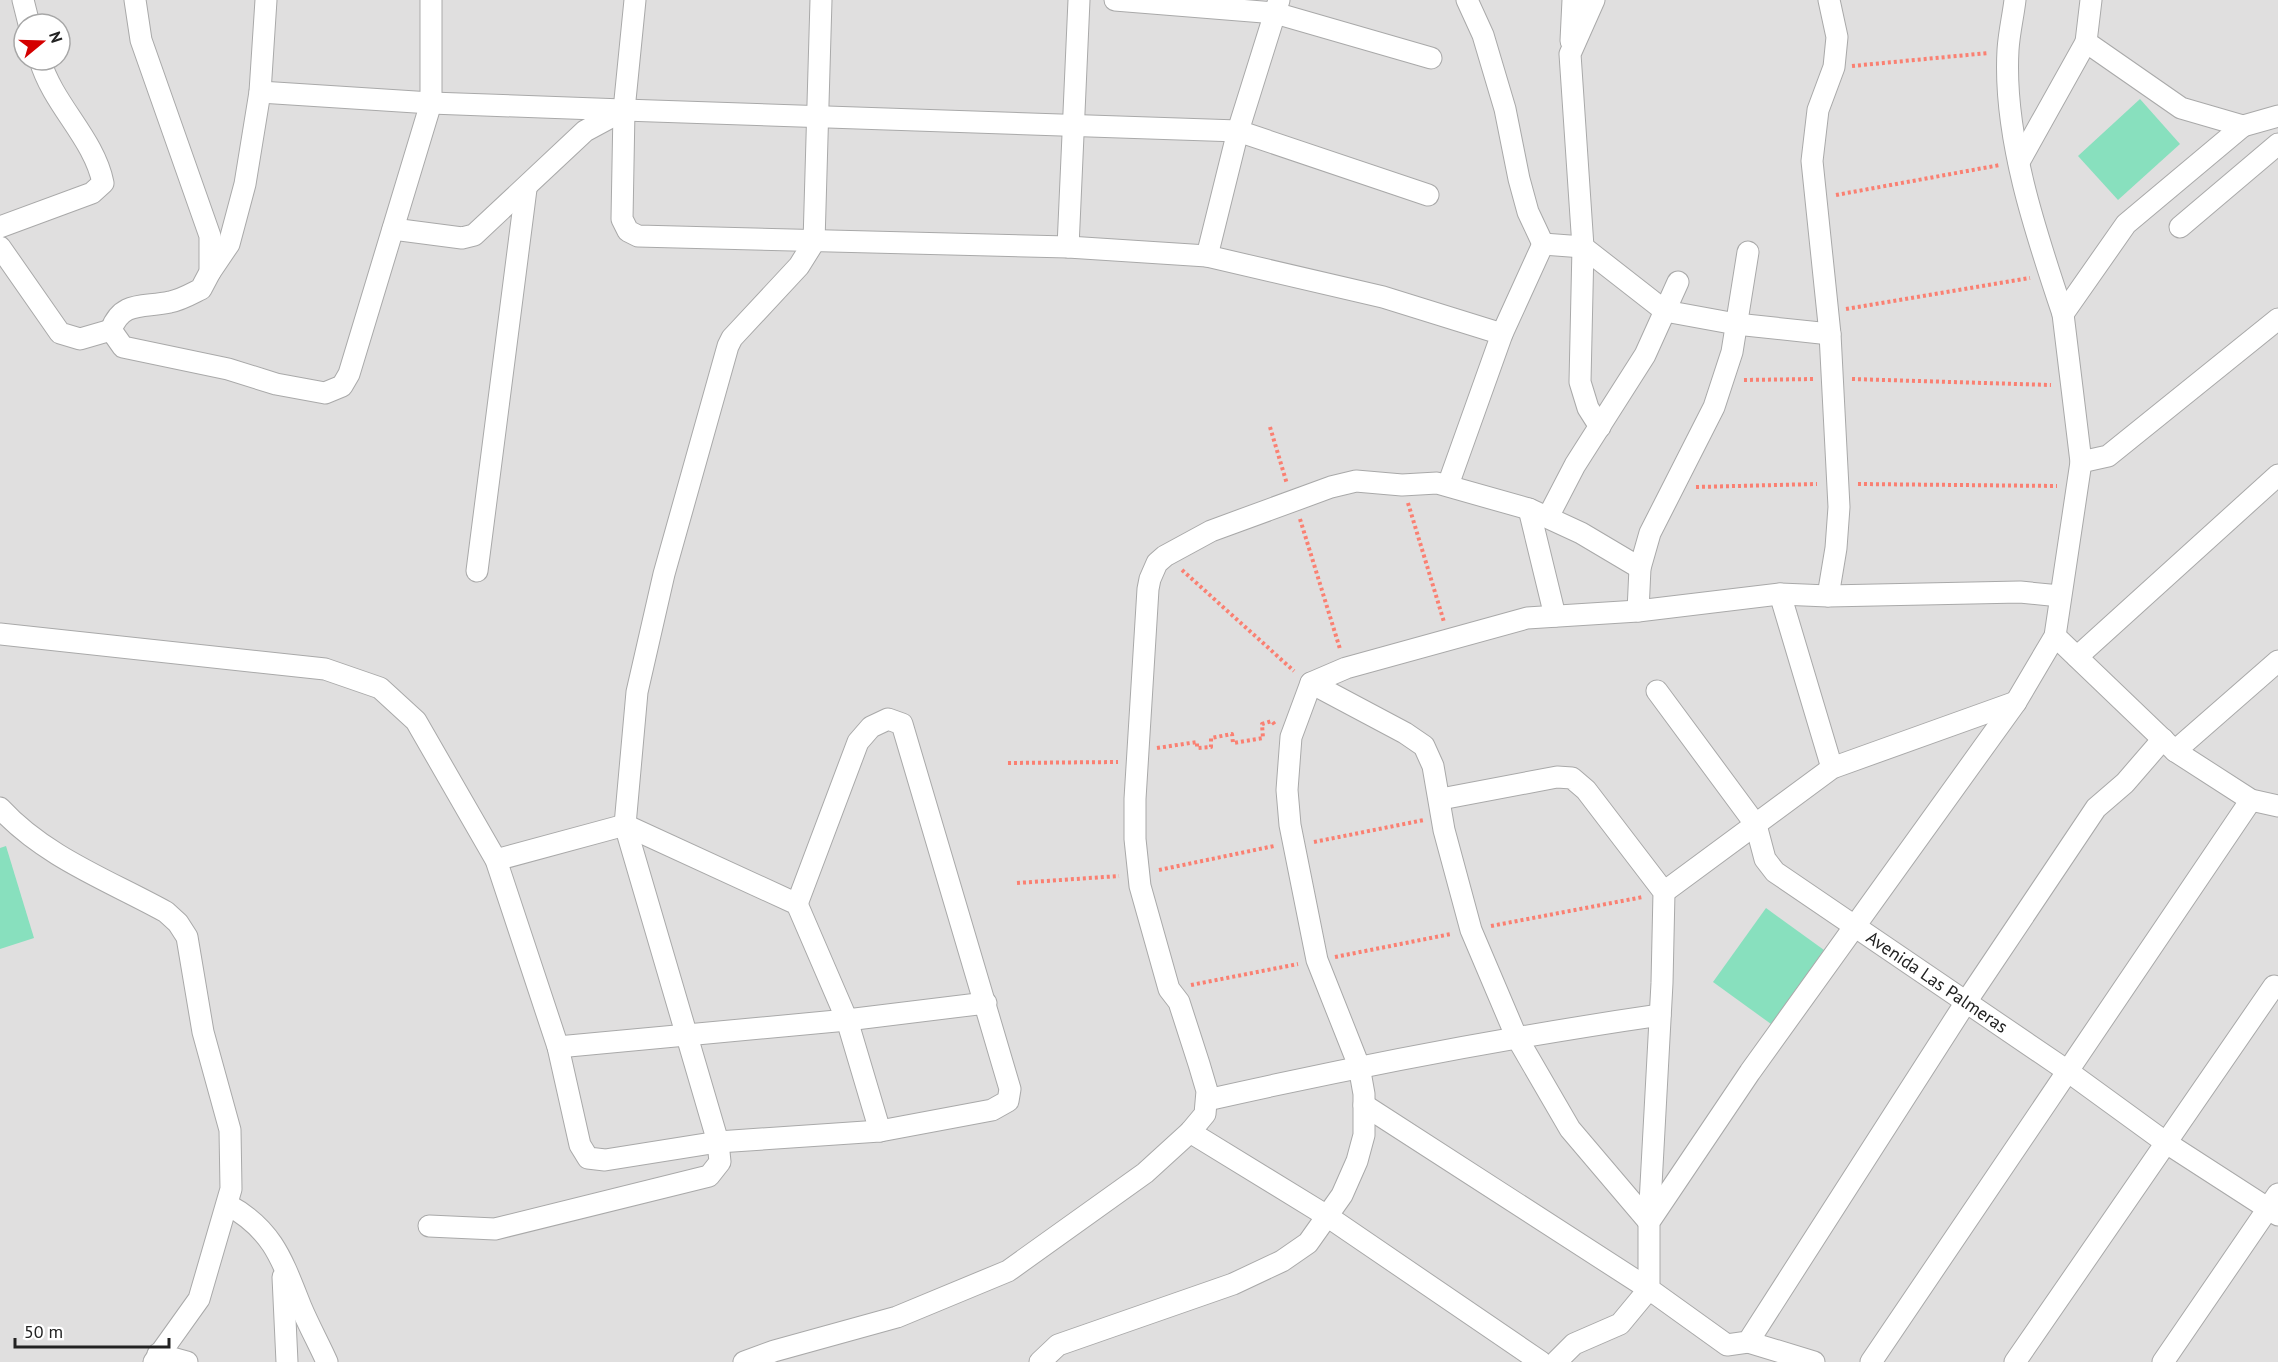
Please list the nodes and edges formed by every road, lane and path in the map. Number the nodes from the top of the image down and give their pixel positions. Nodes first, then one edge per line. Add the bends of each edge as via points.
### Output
1 (135, 0) edge
2 (266, 0) edge
3 (431, 0) edge
4 (635, 0) edge
5 (821, 0) edge
6 (1079, 0) edge
7 (1115, 0) edge
8 (1467, 0) edge
9 (1573, 0) edge
10 (1594, 0) edge
11 (1829, 0) edge
12 (2015, 0) edge
13 (2091, 0) edge
14 (1277, 7) edge
15 (2086, 42) junction
16 (2008, 51) junction
17 (1570, 54) junction
18 (1431, 58) dead end
19 (1834, 67) junction
20 (44, 72) edge
21 (260, 92) junction
22 (431, 103) junction
23 (624, 110) junction
24 (2278, 116) edge
25 (818, 118) junction
26 (1073, 126) junction
27 (2243, 126) junction
28 (1238, 131) junction
29 (2278, 144) edge
30 (2019, 162) junction
31 (526, 189) junction
32 (1428, 195) dead end
33 (1815, 198) junction
34 (2180, 226) dead end
35 (0, 227) edge
36 (393, 229) junction
37 (814, 242) junction
38 (1543, 244) junction
39 (0, 247) edge
40 (1068, 247) junction
41 (1583, 247) junction
42 (1748, 252) dead end
43 (1207, 256) junction
44 (210, 272) junction
45 (2050, 275) junction
46 (1678, 282) dead end
47 (1665, 311) junction
48 (1827, 313) junction
49 (2063, 314) junction
50 (2278, 319) edge
51 (1736, 324) junction
52 (111, 330) junction
53 (1502, 334) junction
54 (1830, 334) junction
55 (1832, 378) junction
56 (1722, 380) junction
57 (2073, 386) junction
58 (1600, 426) junction
59 (1270, 427) dead end
60 (2082, 462) junction
61 (2278, 475) edge
62 (1837, 483) junction
63 (1448, 485) junction
64 (2077, 486) junction
65 (1674, 488) junction
66 (1289, 491) dead end
67 (1405, 491) dead end
68 (1529, 508) junction
69 (1299, 516) dead end
70 (1548, 517) junction
71 (1173, 562) dead end
72 (1640, 568) junction
73 (477, 571) dead end
74 (1780, 594) junction
75 (1828, 596) junction
76 (2060, 596) junction
77 (1638, 611) junction
78 (1555, 616) junction
79 (1445, 625) dead end
80 (0, 634) edge
81 (2055, 636) junction
82 (1342, 657) dead end
83 (2077, 657) junction
84 (2278, 661) edge
85 (1304, 678) junction
86 (1657, 691) dead end
87 (2016, 702) junction
88 (1280, 731) dead end
89 (2169, 745) junction
90 (1146, 749) dead end
91 (1122, 762) dead end
92 (1008, 763) dead end
93 (1832, 768) junction
94 (1441, 799) junction
95 (2251, 800) junction
96 (2278, 806) edge
97 (0, 808) edge
98 (1430, 819) dead end
99 (625, 825) junction
100 (1756, 825) junction
101 (1303, 844) dead end
102 (1281, 849) dead end
103 (496, 860) junction
104 (1149, 872) dead end
105 (1121, 881) dead end
106 (1017, 883) dead end
107 (1664, 892) junction
108 (797, 904) junction
109 (1855, 926) junction
110 (1471, 930) junction
111 (1317, 960) junction
112 (2274, 986) dead end
113 (1169, 989) junction
114 (1966, 1002) junction
115 (986, 1003) junction
116 (1660, 1015) junction
117 (847, 1020) junction
118 (687, 1035) junction
119 (1516, 1036) junction
120 (558, 1047) junction
121 (1359, 1066) junction
122 (2066, 1070) junction
123 (1207, 1100) junction
124 (1364, 1105) junction
125 (880, 1131) junction
126 (1190, 1132) junction
127 (718, 1142) junction
128 (2165, 1142) junction
129 (228, 1205) junction
130 (2275, 1206) edge
131 (1327, 1216) junction
132 (1649, 1222) junction
133 (429, 1226) dead end
134 (282, 1258) junction
135 (1649, 1289) junction
136 (1748, 1342) junction
137 (156, 1358) edge
138 (187, 1362) edge
139 (286, 1362) edge
140 (327, 1362) edge
141 (744, 1362) edge
142 (1040, 1362) edge
143 (1541, 1362) edge
144 (1556, 1362) edge
145 (1814, 1362) edge
146 (1871, 1362) edge
147 (2015, 1362) edge
148 (2163, 1362) edge

1 - 44 street via 141,40 210,236
2 - 21 street
3 - 22 street
4 - 23 street
5 - 25 street
6 - 26 street
7 - 14 street
8 - 38 street via 1483,35 1505,109 1528,212
9 - 17 street
10 - 17 street
11 - 19 street via 1837,37
12 - 16 street
13 - 15 street
14 - 18 street
14 - 28 street
15 - 27 street via 2181,108
15 - 30 street
16 - 19 path
16 - 30 street
17 - 41 street
19 - 33 street via 1818,110 1812,161
20 - 35 street via 51,92 99,165 103,183 92,193
21 - 22 street
21 - 44 street via 245,184 229,244
22 - 23 street
22 - 36 street
23 - 25 street
23 - 31 street via 585,131
23 - 37 street via 622,219 628,231 638,236
24 - 27 street
25 - 26 street
25 - 37 street
26 - 28 street
26 - 40 street
27 - 49 street via 2126,224
28 - 32 street
28 - 43 street
29 - 34 street
30 - 33 path
30 - 45 street
31 - 36 street via 474,236 462,238
31 - 73 street
33 - 48 street
36 - 52 street via 349,374 342,386 325,393 123,347
37 - 40 street
37 - 99 street via 799,266 728,346 664,574 637,692
38 - 41 street
38 - 53 street
39 - 52 street via 60,333 80,339
40 - 43 street
41 - 47 street
41 - 58 street via 1580,382 1588,408
42 - 51 street
43 - 53 street via 1383,297
44 - 52 street via 201,289 172,302 133,307 116,317
45 - 48 path
45 - 49 street
46 - 47 street
47 - 51 street
47 - 58 street via 1645,355
48 - 54 street
49 - 57 street
50 - 60 street via 2108,456
51 - 54 street
51 - 56 street
53 - 63 street
54 - 55 street
55 - 56 path
55 - 57 path
55 - 62 street
56 - 65 street via 1714,407
57 - 60 street
58 - 70 street
59 - 66 path
60 - 64 street
61 - 83 street
62 - 64 path
62 - 65 path
62 - 75 street via 1836,548
63 - 68 street
63 - 113 street via 1346,482 1211,531 1176,548 1157,563 1150,579 1145,618 1135,838 1140,886
64 - 76 street
65 - 72 street via 1650,533
67 - 79 path
68 - 70 street
68 - 78 street
69 - 82 path
70 - 72 street
71 - 85 path
72 - 77 street
74 - 75 street
74 - 77 street
74 - 93 street
75 - 76 street via 2009,592
76 - 81 street
77 - 78 street
78 - 85 street via 1527,618
80 - 103 street via 325,669 380,688 416,722
81 - 83 street
81 - 87 street
83 - 89 street
84 - 89 street
85 - 94 street via 1424,746
85 - 111 street via 1291,737 1287,790 1293,846
86 - 100 street, Avenida Las Palmeras
87 - 93 street
87 - 109 street
88 - 90 path via 1272,721 1262,724 1263,738 1233,743 1232,734 1211,738 1211,747 1197,748 1197,742
89 - 95 street
89 - 114 street via 2096,808
91 - 92 path
93 - 100 street
94 - 107 street via 1557,777 1572,778 1586,790
94 - 110 street via 1444,830
95 - 96 street
95 - 122 street
97 - 129 street via 49,851 166,912 188,937 203,1032 231,1130
98 - 101 path
99 - 103 street
99 - 108 street
99 - 118 street
100 - 107 street
100 - 109 street, Avenida Las Palmeras via 1765,859 1776,872
102 - 104 path via 1276,839 1274,846
103 - 120 street
105 - 106 path via 1121,875
107 - 110 path
107 - 116 street
108 - 115 street via 858,742 871,727 888,719 902,724
108 - 117 street
109 - 114 street, Avenida Las Palmeras
109 - 132 street
110 - 111 path
110 - 119 street
111 - 113 path
111 - 121 street
112 - 128 street
113 - 123 street via 1179,1002
114 - 122 street, Avenida Las Palmeras
114 - 136 street
115 - 117 street
115 - 125 street via 1010,1089 1008,1101 992,1110
116 - 119 street
116 - 132 street
117 - 118 street
117 - 125 street
118 - 120 street
118 - 127 street
119 - 121 street
119 - 132 street via 1570,1129
120 - 127 street via 580,1145 588,1158 605,1160
121 - 123 street
121 - 124 street
122 - 128 street, Avenida Las Palmeras
122 - 146 street
123 - 126 street via 1205,1114
124 - 131 street via 1364,1135 1358,1161 1342,1196
124 - 135 street
125 - 127 street
126 - 131 street
126 - 141 street via 1145,1173 1008,1271 897,1317
127 - 133 street via 720,1162 709,1176 495,1228
128 - 130 street, Avenida Las Palmeras
128 - 147 street
129 - 134 street via 250,1217
129 - 137 street via 199,1299
130 - 148 street
131 - 142 street via 1308,1243 1282,1261 1233,1284 1058,1345
131 - 143 street
132 - 135 street
134 - 139 street
134 - 140 street
135 - 136 street via 1727,1345
135 - 144 street via 1620,1324 1574,1344
136 - 145 street
137 - 138 street

